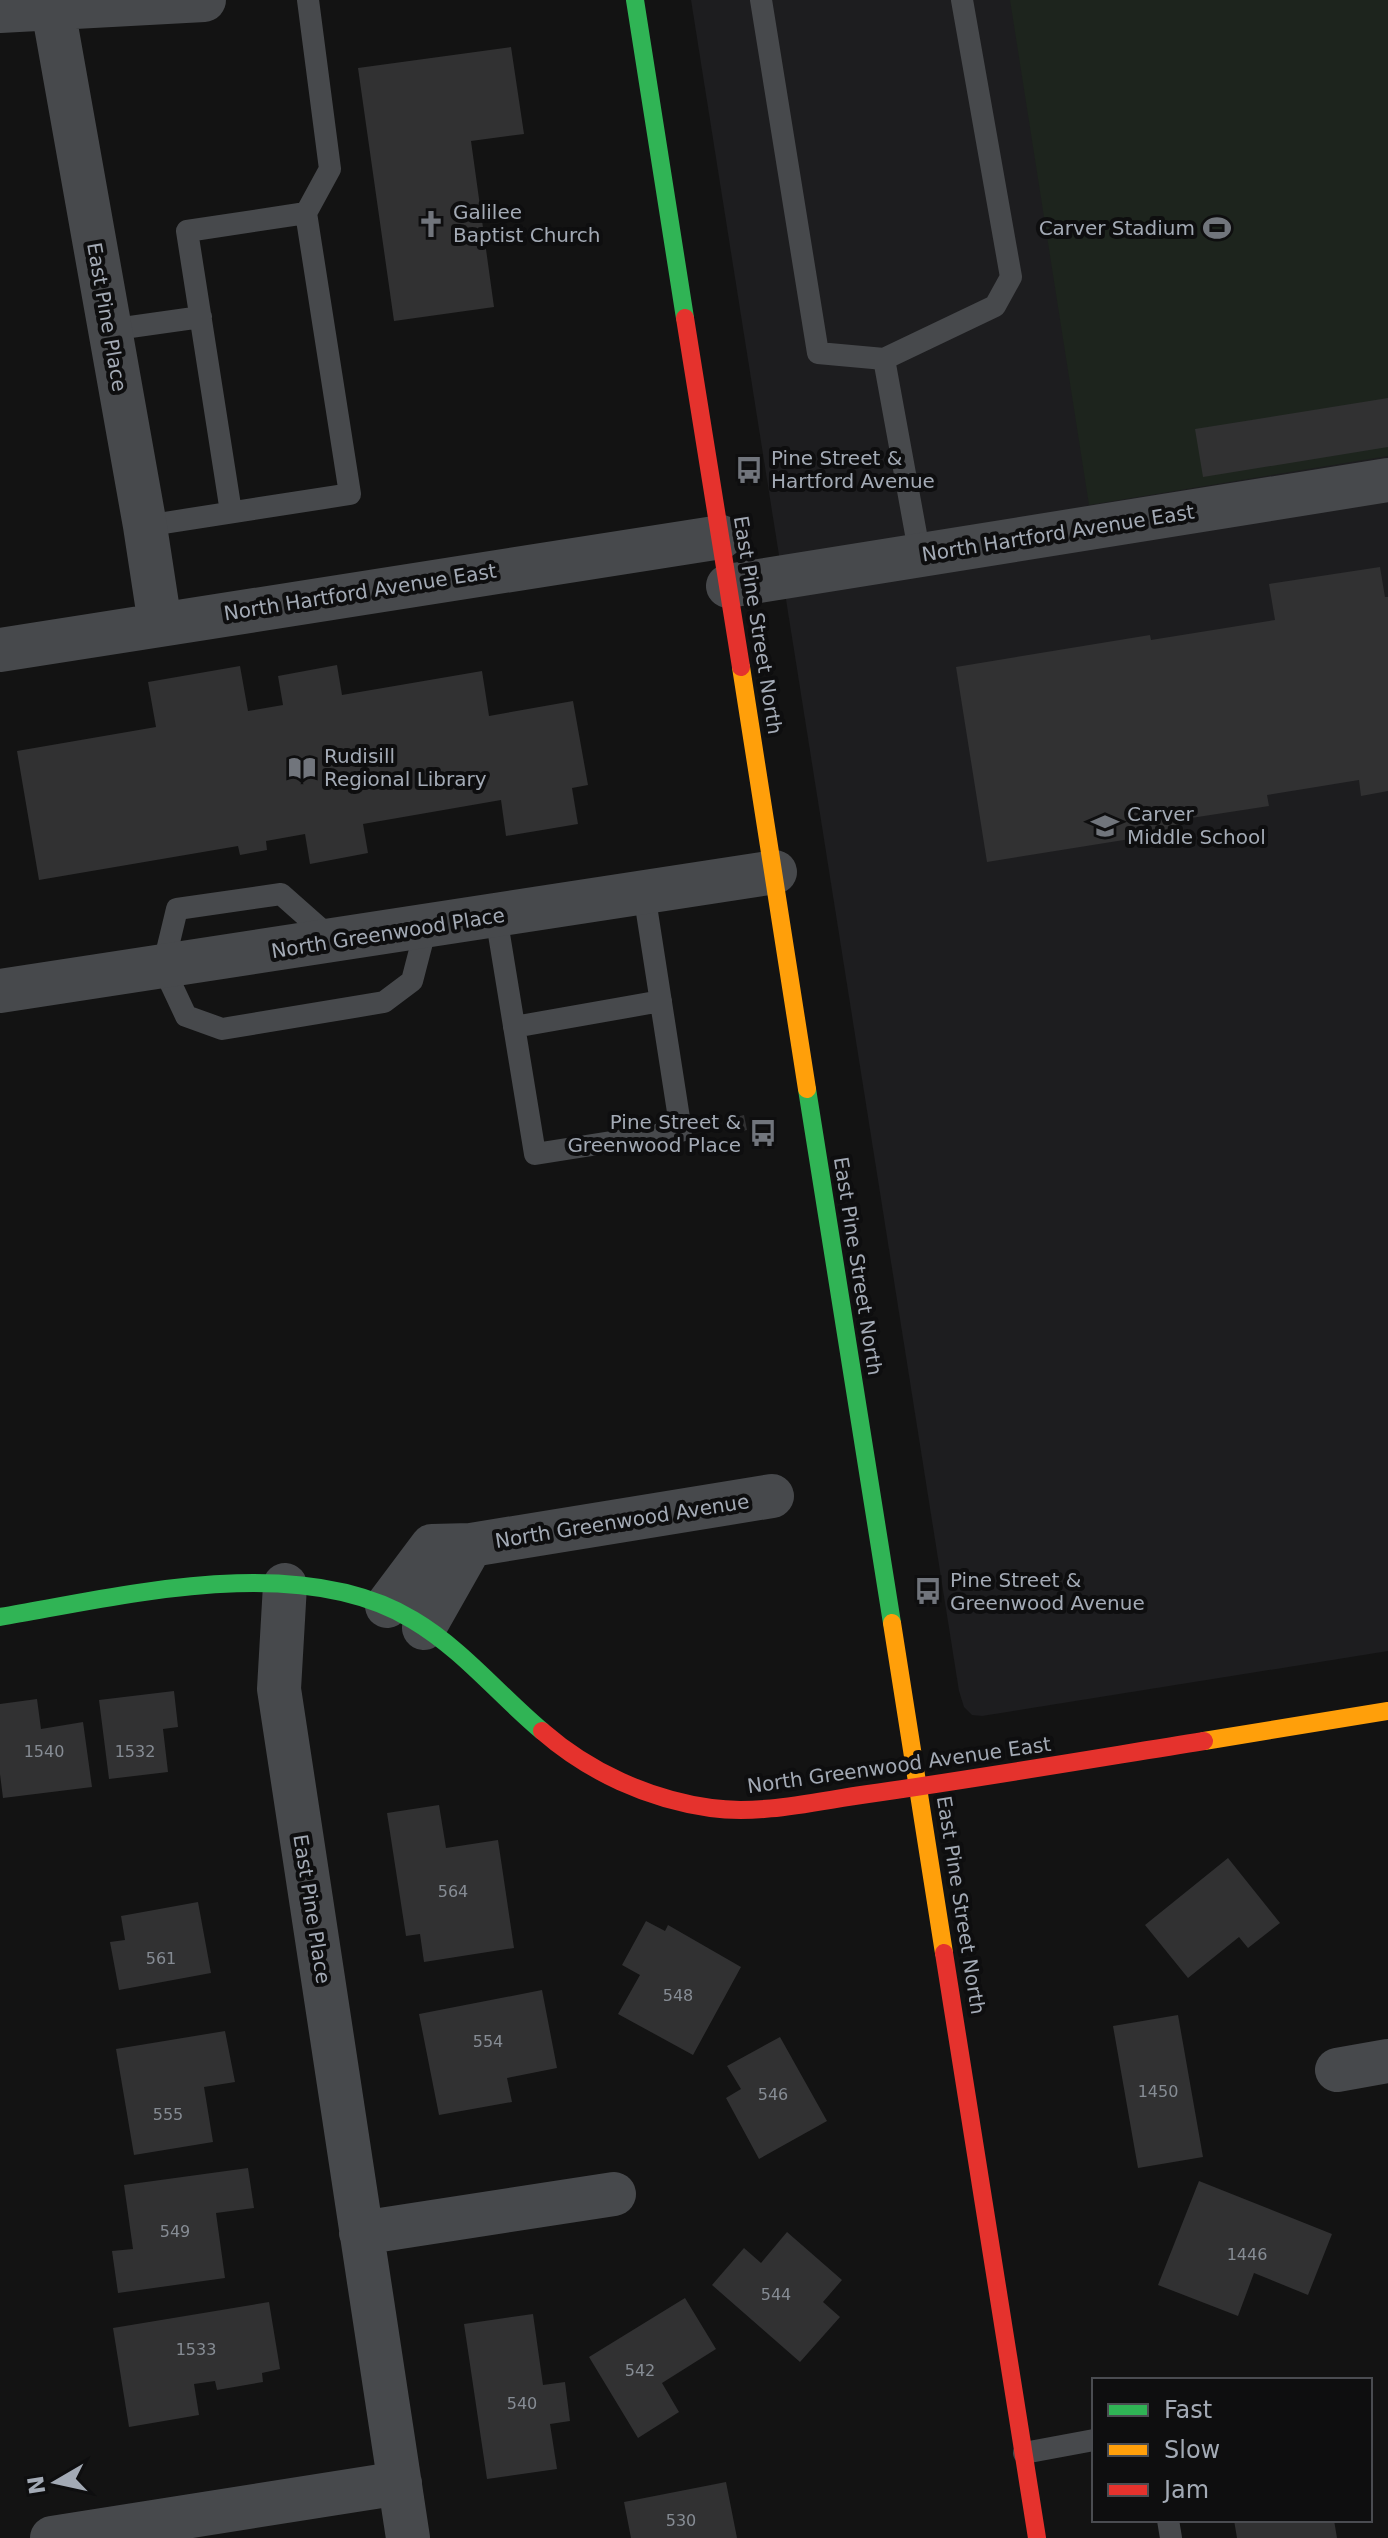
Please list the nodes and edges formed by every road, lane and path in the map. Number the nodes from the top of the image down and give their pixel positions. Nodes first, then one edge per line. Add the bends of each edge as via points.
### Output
1 (204, 0) edge
2 (308, 0) edge
3 (635, 0) edge
4 (761, 0) edge
5 (962, 0) edge
6 (53, 9) junction
7 (0, 11) edge
8 (306, 213) junction
9 (201, 317) junction
10 (109, 330) junction
11 (884, 359) junction
12 (1388, 480) edge
13 (231, 512) junction
14 (145, 526) junction
15 (721, 537) junction
16 (920, 556) junction
17 (728, 586) junction
18 (160, 624) junction
19 (0, 650) edge
20 (775, 872) junction
21 (644, 893) junction
22 (496, 916) junction
23 (426, 927) junction
24 (163, 967) junction
25 (0, 991) edge
26 (661, 1001) junction
27 (514, 1027) junction
28 (772, 1496) dead end
29 (471, 1545) junction
30 (285, 1585) junction
31 (387, 1606) junction
32 (0, 1617) edge
33 (424, 1628) junction
34 (1388, 1711) edge
35 (920, 1787) junction
36 (1388, 2061) edge
37 (1337, 2070) dead end
38 (614, 2194) dead end
39 (361, 2233) junction
40 (1092, 2440) edge
41 (1024, 2453) junction
42 (400, 2483) junction
43 (52, 2538) edge
44 (408, 2538) edge
45 (1037, 2538) edge

1 - 6 street
2 - 8 lane via 330,169
3 - 15 main road, East Pine Street North
4 - 11 lane via 818,353
5 - 11 lane via 1011,277 995,306
6 - 7 street
6 - 10 street, East Pine Place
8 - 9 lane via 187,231
8 - 13 lane via 350,494
9 - 10 lane
9 - 13 lane
10 - 14 street, East Pine Place
11 - 16 lane
12 - 16 street, North Hartford Avenue East
13 - 14 lane
14 - 18 street, East Pine Place
15 - 17 main road, East Pine Street North
15 - 18 street, North Hartford Avenue East
16 - 17 street, North Hartford Avenue East
17 - 20 main road, East Pine Street North
18 - 19 street, North Hartford Avenue East
20 - 21 street, North Greenwood Place
20 - 35 main road, East Pine Street North
21 - 22 street, North Greenwood Place
21 - 26 lane
22 - 23 street, North Greenwood Place
22 - 27 lane
23 - 24 street, North Greenwood Place
23 - 24 lane via 412,981 384,1002 222,1029 186,1016
24 - 25 street, North Greenwood Place
26 - 27 lane
26 - 27 lane via 681,1131 535,1154
28 - 29 street, North Greenwood Avenue
29 - 31 street, North Greenwood Avenue via 432,1546
29 - 33 street, North Greenwood Avenue
30 - 31 main road, North Greenwood Avenue East via 342,1592
30 - 32 main road, North Greenwood Avenue East via 193,1587
30 - 39 street, East Pine Place via 279,1689
31 - 33 main road, North Greenwood Avenue East
33 - 35 main road, North Greenwood Avenue East via 484,1675 557,1744 643,1790 711,1808 760,1809
34 - 35 main road, North Greenwood Avenue East
35 - 41 main road, East Pine Street North
36 - 37 street
38 - 39 street
39 - 42 street, East Pine Place
40 - 41 lane
41 - 45 main road, East Pine Street North
42 - 43 street
42 - 44 street, East Pine Place

